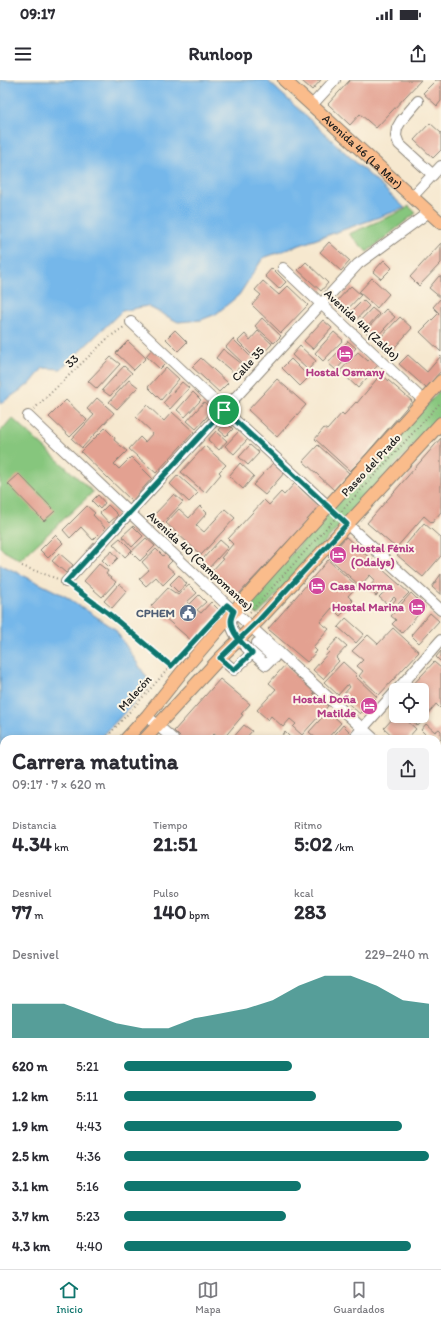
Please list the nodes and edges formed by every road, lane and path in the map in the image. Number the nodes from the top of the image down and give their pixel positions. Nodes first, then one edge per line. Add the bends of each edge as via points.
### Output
1 (284, 80) edge
2 (335, 80) edge
3 (418, 102) dead end
4 (312, 105) junction
5 (441, 166) edge
6 (433, 174) junction
7 (412, 197) junction
8 (429, 212) junction
9 (441, 223) edge
10 (283, 268) dead end
11 (320, 304) junction
12 (131, 322) joint
13 (441, 381) edge
14 (423, 400) junction
15 (441, 402) edge
16 (224, 410) junction
17 (28, 416) joint
18 (441, 423) edge
19 (328, 506) junction
20 (129, 512) junction
21 (336, 516) junction
22 (347, 524) junction
23 (22, 566) dead end
24 (66, 582) junction
25 (441, 610) edge
26 (234, 611) junction
27 (250, 612) dead end
28 (252, 627) junction
29 (441, 640) edge
30 (262, 641) junction
31 (242, 642) junction
32 (252, 653) junction
33 (277, 655) junction
34 (220, 658) junction
35 (176, 670) junction
36 (403, 683) edge
37 (389, 699) edge
38 (147, 716) junction
39 (158, 725) junction
40 (363, 729) junction
41 (109, 735) edge
42 (130, 735) edge
43 (149, 735) edge
44 (169, 735) edge
45 (357, 735) edge
46 (370, 735) edge

1 - 4 main road, Avenida 46 (La Mar)
2 - 4 street
3 - 6 street via 400,121 396,136 399,144
4 - 7 main road, Avenida 46 (La Mar)
5 - 6 street
6 - 7 street
7 - 8 main road, Avenida 46 (La Mar)
8 - 9 main road, Avenida 46 (La Mar)
8 - 11 street, Calle 35 via 358,264
10 - 11 street, Avenida 44 (Zaldo)
11 - 14 street, Avenida 44 (Zaldo)
11 - 16 street, Calle 35
12 - 16 street
12 - 17 path, 33 via 108,338
13 - 14 main road
14 - 19 main road
15 - 21 path, Paseo del Prado
16 - 19 street
16 - 20 street, Calle 35
17 - 20 street, Avenida 40 (Campomanes)
18 - 22 main road
19 - 21 path
19 - 26 main road
20 - 24 street, Calle 35
20 - 26 street, Avenida 40 (Campomanes)
21 - 22 path
21 - 27 path, Paseo del Prado
22 - 25 street
22 - 28 main road
23 - 24 path
24 - 35 path via 108,613
26 - 28 street, Avenida 40 (Campomanes)
26 - 31 street via 231,621 234,632
26 - 35 main road
28 - 30 street, Avenida 40 (Campomanes)
28 - 31 main road
29 - 36 street
30 - 31 street
30 - 33 street, Avenida 40 (Campomanes)
31 - 32 street
31 - 34 main road
32 - 33 street via 266,665
32 - 34 street via 234,670
33 - 40 street, Avenida 40 (Campomanes)
34 - 39 main road
35 - 38 main road
35 - 41 path, Malecón
37 - 40 street
38 - 39 street
38 - 42 main road
39 - 43 main road
39 - 44 street
40 - 45 street
40 - 46 street, Avenida 40 (Campomanes)

